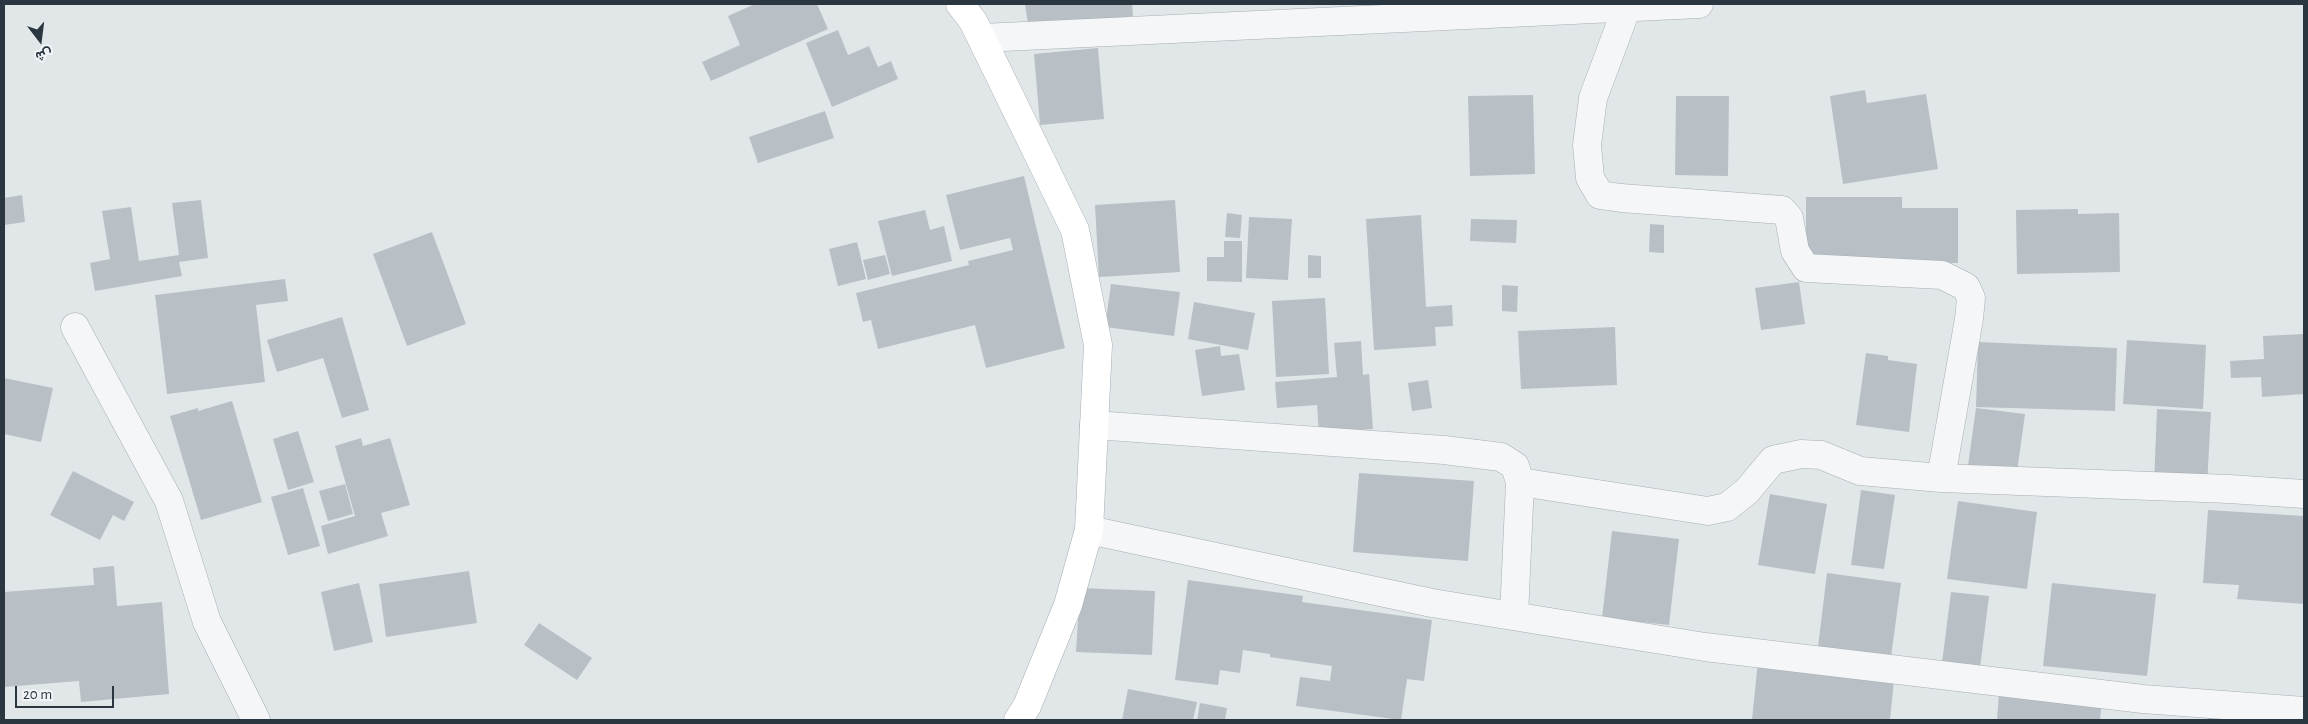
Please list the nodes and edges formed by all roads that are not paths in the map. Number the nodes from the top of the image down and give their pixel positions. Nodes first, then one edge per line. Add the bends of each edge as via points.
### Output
1 (960, 4) edge
2 (1699, 4) edge
3 (1627, 7) junction
4 (982, 38) junction
5 (75, 327) dead end
6 (1094, 425) junction
7 (1941, 478) junction
8 (1520, 482) junction
9 (2304, 494) edge
10 (1089, 530) junction
11 (1514, 616) junction
12 (2304, 711) edge
13 (256, 720) edge
14 (1018, 720) edge

1 - 4 street
2 - 3 street
3 - 4 street
3 - 7 street via 1593,98 1587,145 1590,178 1600,194 1782,210 1789,218 1795,251 1806,268 1942,275 1966,287 1971,298 1969,319
4 - 6 street via 1075,230 1098,345
5 - 13 street via 169,501 207,622
6 - 8 street via 1444,450 1501,457 1515,466
6 - 10 street
7 - 8 street via 1860,472 1821,455 1801,454 1773,460 1727,507 1708,511
7 - 9 street
8 - 11 street
10 - 11 street via 1432,602
10 - 14 street via 1068,605
11 - 12 street via 1705,647 2143,699

